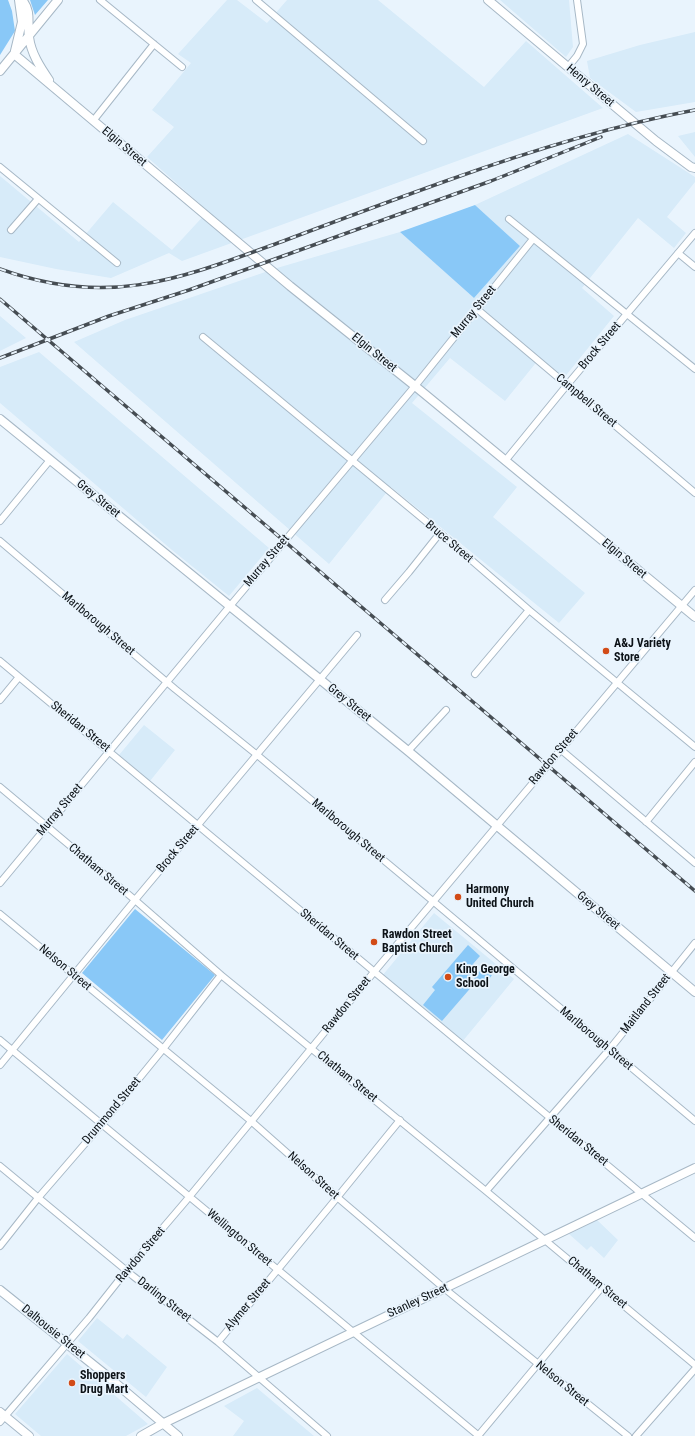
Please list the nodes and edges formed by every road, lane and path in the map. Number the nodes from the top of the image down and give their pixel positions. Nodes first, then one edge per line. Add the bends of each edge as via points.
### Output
1 (19, 0) edge
2 (22, 0) edge
3 (58, 0) edge
4 (100, 0) edge
5 (256, 0) edge
6 (488, 0) edge
7 (577, 0) edge
8 (28, 36) junction
9 (154, 44) junction
10 (14, 54) junction
11 (182, 67) dead end
12 (568, 67) junction
13 (0, 71) edge
14 (54, 88) junction
15 (93, 121) junction
16 (423, 141) dead end
17 (0, 167) edge
18 (695, 168) edge
19 (38, 199) junction
20 (508, 219) dead end
21 (11, 230) dead end
22 (695, 233) edge
23 (533, 239) junction
24 (678, 253) junction
25 (117, 263) dead end
26 (695, 267) edge
27 (477, 309) junction
28 (627, 314) junction
29 (203, 337) dead end
30 (695, 369) edge
31 (567, 385) junction
32 (415, 386) junction
33 (0, 419) edge
34 (50, 460) junction
35 (352, 460) junction
36 (505, 461) junction
37 (695, 493) edge
38 (0, 521) edge
39 (440, 533) junction
40 (0, 542) edge
41 (695, 590) edge
42 (385, 600) dead end
43 (230, 606) junction
44 (681, 606) junction
45 (529, 610) junction
46 (695, 617) edge
47 (357, 636) dead end
48 (0, 662) edge
49 (475, 674) dead end
50 (19, 677) junction
51 (320, 679) junction
52 (167, 682) junction
53 (617, 683) junction
54 (0, 700) edge
55 (446, 710) dead end
56 (695, 746) edge
57 (560, 749) junction
58 (110, 751) junction
59 (408, 751) junction
60 (256, 754) junction
61 (695, 762) edge
62 (0, 787) edge
63 (646, 822) junction
64 (46, 826) junction
65 (197, 826) junction
66 (497, 827) junction
67 (695, 863) edge
68 (0, 883) edge
69 (135, 900) junction
70 (433, 901) junction
71 (0, 914) edge
72 (695, 943) edge
73 (374, 972) junction
74 (671, 972) junction
75 (73, 975) junction
76 (221, 975) junction
77 (695, 992) edge
78 (0, 1040) edge
79 (163, 1049) junction
80 (311, 1049) junction
81 (12, 1050) junction
82 (609, 1050) junction
83 (0, 1065) edge
84 (549, 1118) junction
85 (400, 1120) junction
86 (251, 1121) junction
87 (695, 1121) edge
88 (102, 1124) junction
89 (0, 1166) edge
90 (695, 1168) edge
91 (486, 1191) junction
92 (643, 1194) junction
93 (190, 1196) junction
94 (38, 1198) junction
95 (337, 1198) junction
96 (695, 1238) edge
97 (545, 1240) junction
98 (0, 1246) edge
99 (127, 1270) junction
100 (278, 1270) junction
101 (602, 1287) junction
102 (445, 1288) junction
103 (0, 1290) edge
104 (354, 1332) junction
105 (218, 1342) junction
106 (68, 1344) junction
107 (537, 1364) junction
108 (695, 1365) edge
109 (695, 1369) edge
110 (259, 1378) junction
111 (2, 1416) edge
112 (164, 1423) junction
113 (29, 1436) edge
114 (141, 1436) edge
115 (178, 1436) edge
116 (327, 1436) edge
117 (478, 1436) edge
118 (628, 1436) edge
119 (636, 1436) edge

1 - 10 street via 22,22
2 - 8 street via 29,15
3 - 8 street
4 - 9 street
5 - 16 street
6 - 12 street, Henry Street
7 - 12 street via 583,44
8 - 10 street
8 - 14 street, Elgin Street via 38,64
9 - 11 street
9 - 15 street
10 - 13 street
10 - 14 street, Elgin Street
12 - 18 street, Henry Street via 656,141
14 - 15 street, Elgin Street
15 - 32 street, Elgin Street via 290,286
17 - 19 street
19 - 21 street
19 - 25 street
20 - 23 street
22 - 24 street, Brock Street
23 - 27 street, Murray Street
23 - 28 street
24 - 26 street
24 - 28 street, Brock Street
27 - 31 street, Campbell Street
27 - 32 street, Murray Street
28 - 30 street
28 - 31 street, Brock Street
29 - 35 street, Bruce Street
31 - 36 street, Brock Street
31 - 37 street, Campbell Street
32 - 35 street, Murray Street
32 - 36 street, Elgin Street
33 - 34 street, Grey Street
34 - 38 street
34 - 43 street, Grey Street
35 - 39 street, Bruce Street
35 - 43 street, Murray Street
36 - 44 street, Elgin Street
39 - 42 street
39 - 45 street, Bruce Street
40 - 52 street, Marlborough Street
41 - 44 street, Rawdon Street
43 - 51 street, Grey Street
43 - 52 street, Murray Street
44 - 46 street, Elgin Street
44 - 53 street, Rawdon Street
45 - 49 street
45 - 53 street, Bruce Street
47 - 51 street, Brock Street
48 - 50 street, Sheridan Street
50 - 54 street
50 - 58 street, Sheridan Street
51 - 59 street, Grey Street
51 - 60 street, Brock Street
52 - 58 street, Murray Street
52 - 60 street, Marlborough Street
53 - 56 street, Bruce Street
53 - 57 street, Rawdon Street
55 - 59 street
57 - 63 street
57 - 66 street, Rawdon Street
58 - 64 street, Murray Street
58 - 65 street, Sheridan Street
59 - 66 street, Grey Street
60 - 65 street, Brock Street
60 - 70 street, Marlborough Street
61 - 63 street
62 - 64 street, Chatham Street
63 - 67 street
64 - 68 street, Murray Street
64 - 69 street, Chatham Street
65 - 69 street, Brock Street
65 - 73 street, Sheridan Street
66 - 70 street, Rawdon Street
66 - 74 street, Grey Street
69 - 75 street, Brock Street
69 - 76 street, Chatham Street
70 - 73 street, Rawdon Street
70 - 82 street, Marlborough Street
71 - 75 street, Nelson Street
72 - 74 street, Maitland Street
73 - 80 street, Rawdon Street
73 - 84 street, Sheridan Street
74 - 77 street, Grey Street
74 - 82 street, Maitland Street
75 - 79 street, Nelson Street
75 - 81 street, Brock Street
76 - 79 street, Drummond Street
76 - 80 street, Chatham Street
78 - 81 street, Wellington Street
79 - 86 street, Nelson Street
79 - 88 street, Drummond Street
80 - 85 street, Chatham Street
80 - 86 street, Rawdon Street
81 - 83 street, Brock Street
81 - 88 street, Wellington Street
82 - 84 street, Maitland Street
82 - 87 street, Marlborough Street
84 - 91 street, Maitland Street
84 - 92 street, Sheridan Street
85 - 91 street, Chatham Street
85 - 95 street, Alymer Street
86 - 93 street, Rawdon Street
86 - 95 street, Nelson Street
88 - 93 street, Wellington Street
88 - 94 street, Drummond Street
89 - 94 street, Darling Street
90 - 92 street, Stanley Street
91 - 97 street, Chatham Street
92 - 96 street, Sheridan Street
92 - 97 street, Stanley Street
93 - 99 street, Rawdon Street
93 - 100 street, Wellington Street
94 - 98 street, Drummond Street
94 - 99 street, Darling Street
95 - 100 street, Alymer Street
95 - 102 street, Nelson Street
97 - 101 street, Chatham Street
97 - 102 street, Stanley Street
99 - 105 street, Darling Street
99 - 106 street, Rawdon Street
100 - 104 street, Wellington Street
100 - 105 street, Alymer Street
101 - 107 street
101 - 108 street, Chatham Street
102 - 104 street, Stanley Street
102 - 107 street, Nelson Street
103 - 106 street, Dalhousie Street
104 - 110 street, Stanley Street
104 - 117 street, Wellington Street
105 - 110 street, Darling Street
106 - 111 street, Rawdon Street
106 - 112 street, Dalhousie Street
107 - 117 street
107 - 118 street, Nelson Street
109 - 119 street
110 - 112 street, Stanley Street
110 - 116 street, Darling Street
111 - 113 street
112 - 114 street, Stanley Street
112 - 115 street, Dalhousie Street

